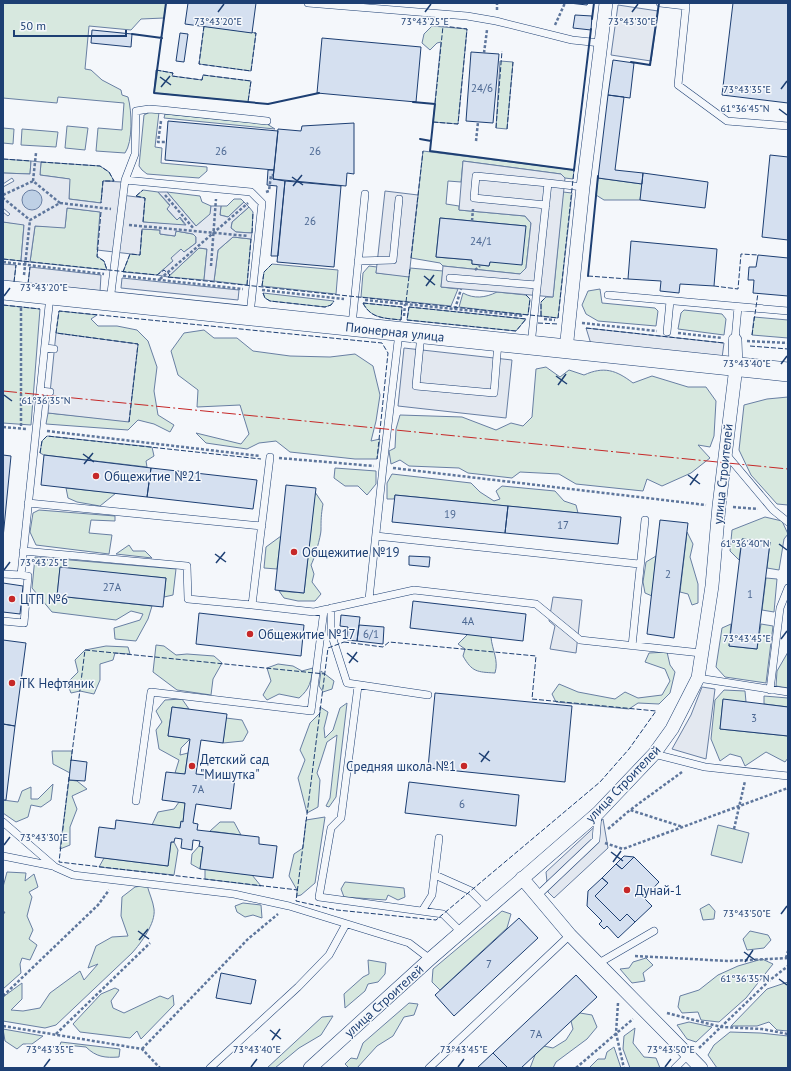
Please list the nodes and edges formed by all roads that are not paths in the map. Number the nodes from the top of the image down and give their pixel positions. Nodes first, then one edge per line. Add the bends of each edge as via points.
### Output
1 (308, 3) edge
2 (606, 3) edge
3 (660, 3) edge
4 (601, 43) junction
5 (267, 121) dead end
6 (788, 126) edge
7 (125, 180) junction
8 (548, 183) junction
9 (583, 187) junction
10 (365, 194) dead end
11 (399, 199) dead end
12 (546, 206) junction
13 (358, 261) junction
14 (450, 278) dead end
15 (537, 285) junction
16 (3, 290) edge
17 (50, 295) junction
18 (608, 295) dead end
19 (670, 301) junction
20 (110, 302) junction
21 (738, 307) junction
22 (788, 311) edge
23 (250, 315) junction
24 (352, 327) junction
25 (402, 327) junction
26 (667, 332) road end
27 (421, 334) junction
28 (736, 340) joint
29 (498, 342) junction
30 (531, 346) junction
31 (45, 348) junction
32 (54, 349) dead end
33 (566, 350) junction
34 (736, 367) junction
35 (788, 372) edge
36 (40, 391) junction
37 (50, 392) dead end
38 (726, 452) junction
39 (270, 457) road end
40 (28, 503) junction
41 (645, 520) dead end
42 (788, 522) edge
43 (262, 526) junction
44 (376, 536) junction
45 (23, 551) junction
46 (639, 564) junction
47 (3, 574) edge
48 (20, 575) junction
49 (788, 588) edge
50 (369, 599) junction
51 (252, 604) junction
52 (328, 609) junction
53 (3, 621) edge
54 (632, 646) junction
55 (701, 652) junction
56 (698, 678) junction
57 (358, 686) junction
58 (770, 690) junction
59 (788, 692) edge
60 (428, 695) dead end
61 (654, 754) junction
62 (788, 776) edge
63 (136, 801) dead end
64 (598, 813) junction
65 (3, 822) edge
66 (439, 838) dead end
67 (3, 856) edge
68 (55, 867) junction
69 (435, 875) junction
70 (522, 878) junction
71 (537, 896) junction
72 (488, 908) junction
73 (422, 911) junction
74 (346, 924) junction
75 (654, 931) dead end
76 (461, 932) junction
77 (570, 935) junction
78 (430, 959) junction
79 (599, 963) junction
80 (689, 1056) junction
81 (312, 1067) edge
82 (210, 1068) edge
83 (430, 1068) edge
84 (675, 1068) edge
85 (700, 1068) edge

1 - 4 lane via 467,16 572,40
2 - 4 street
3 - 6 lane via 686,6 678,85 727,121
4 - 9 street
5 - 7 lane via 149,109 136,111 135,154
7 - 20 lane
7 - 23 lane via 251,192 262,203
8 - 9 lane
8 - 12 lane
8 - 12 lane via 476,176 474,198
9 - 33 street
10 - 13 lane
11 - 13 lane via 393,260
12 - 15 lane
13 - 24 lane
14 - 15 lane
15 - 30 lane
16 - 17 main road, Пионерная улица
17 - 20 main road, Пионерная улица
17 - 31 lane
18 - 19 lane
19 - 21 lane
19 - 26 lane
20 - 23 main road, Пионерная улица
21 - 22 lane
21 - 28 lane
23 - 24 main road, Пионерная улица
24 - 25 main road, Пионерная улица
25 - 27 main road, Пионерная улица
25 - 44 lane via 382,467
27 - 29 main road, Пионерная улица
27 - 29 lane via 416,386 494,393
28 - 34 street, улица Строителей
29 - 30 main road, Пионерная улица
30 - 33 main road, Пионерная улица
31 - 32 lane
31 - 36 lane
33 - 34 main road, Пионерная улица
34 - 35 main road, Пионерная улица
34 - 38 street, улица Строителей
36 - 37 lane
36 - 40 lane
38 - 42 lane via 773,510
38 - 55 street, улица Строителей via 712,586
39 - 43 lane
40 - 43 lane
40 - 45 lane
41 - 46 lane
43 - 51 lane
44 - 46 lane
44 - 50 lane
45 - 48 lane
45 - 51 lane via 187,566 188,599
46 - 54 lane
47 - 48 lane
48 - 53 lane via 28,576 24,623
49 - 58 lane via 780,608
50 - 52 lane
50 - 54 lane via 414,590 536,604 580,640
51 - 52 lane via 314,612
52 - 57 lane via 331,633 347,683
52 - 63 lane via 312,710 151,692
54 - 55 lane
55 - 56 street, улица Строителей
56 - 58 lane
56 - 61 street, улица Строителей via 672,730
57 - 60 lane
57 - 73 lane via 341,818 331,828 319,897
58 - 59 lane
61 - 62 lane via 693,764
61 - 64 street, улица Строителей
64 - 70 street, улица Строителей
64 - 71 lane via 596,840
65 - 68 lane
66 - 69 lane
67 - 68 lane
68 - 74 lane via 73,875 234,894 289,906
69 - 72 lane via 471,890
69 - 73 lane via 432,895
70 - 71 street
70 - 72 street, улица Строителей
71 - 77 street
72 - 76 street, улица Строителей
73 - 76 lane via 443,914
74 - 78 lane via 409,944
74 - 82 lane via 329,955
75 - 79 lane
76 - 78 street, улица Строителей
77 - 79 street
77 - 83 lane
78 - 81 street, улица Строителей
79 - 80 street
80 - 84 lane
80 - 85 street

